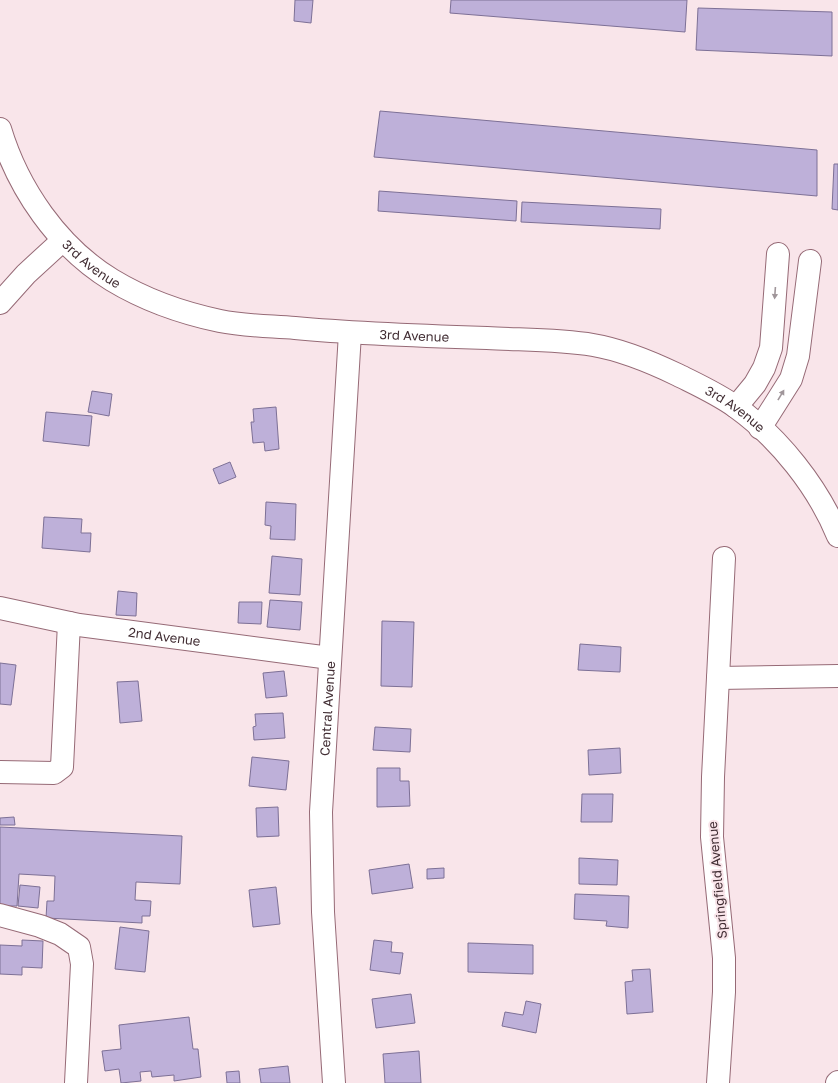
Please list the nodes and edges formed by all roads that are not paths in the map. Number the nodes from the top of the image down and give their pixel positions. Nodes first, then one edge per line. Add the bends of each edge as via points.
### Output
1 (0, 129) edge
2 (63, 240) junction
3 (778, 254) dead end
4 (810, 261) dead end
5 (0, 303) edge
6 (350, 333) junction
7 (736, 407) junction
8 (760, 428) junction
9 (838, 536) edge
10 (724, 558) dead end
11 (0, 608) edge
12 (69, 623) junction
13 (330, 658) junction
14 (838, 676) edge
15 (718, 678) junction
16 (0, 772) edge
17 (0, 914) edge
18 (76, 1083) edge
19 (334, 1083) edge
20 (718, 1083) edge

1 - 2 street, 3rd Avenue via 16,172 37,206
2 - 5 street via 26,274
2 - 6 street, 3rd Avenue via 112,280 151,300 184,311 222,321
3 -> 7 street via 771,348 755,384
8 -> 4 street via 790,379 798,356
6 - 7 street, 3rd Avenue via 557,341 593,345 626,353 660,366
6 - 13 street, Central Avenue
7 - 8 street, 3rd Avenue
8 - 9 street, 3rd Avenue via 789,457 813,490
10 - 15 street, Springfield Avenue
11 - 12 street, 2nd Avenue
12 - 13 street, 2nd Avenue
12 - 16 street via 62,767 54,773
13 - 19 street, Central Avenue via 321,812 323,912
14 - 15 street
15 - 20 street, Springfield Avenue via 712,837 724,958 724,992
17 - 18 street via 60,934 79,947 82,964

